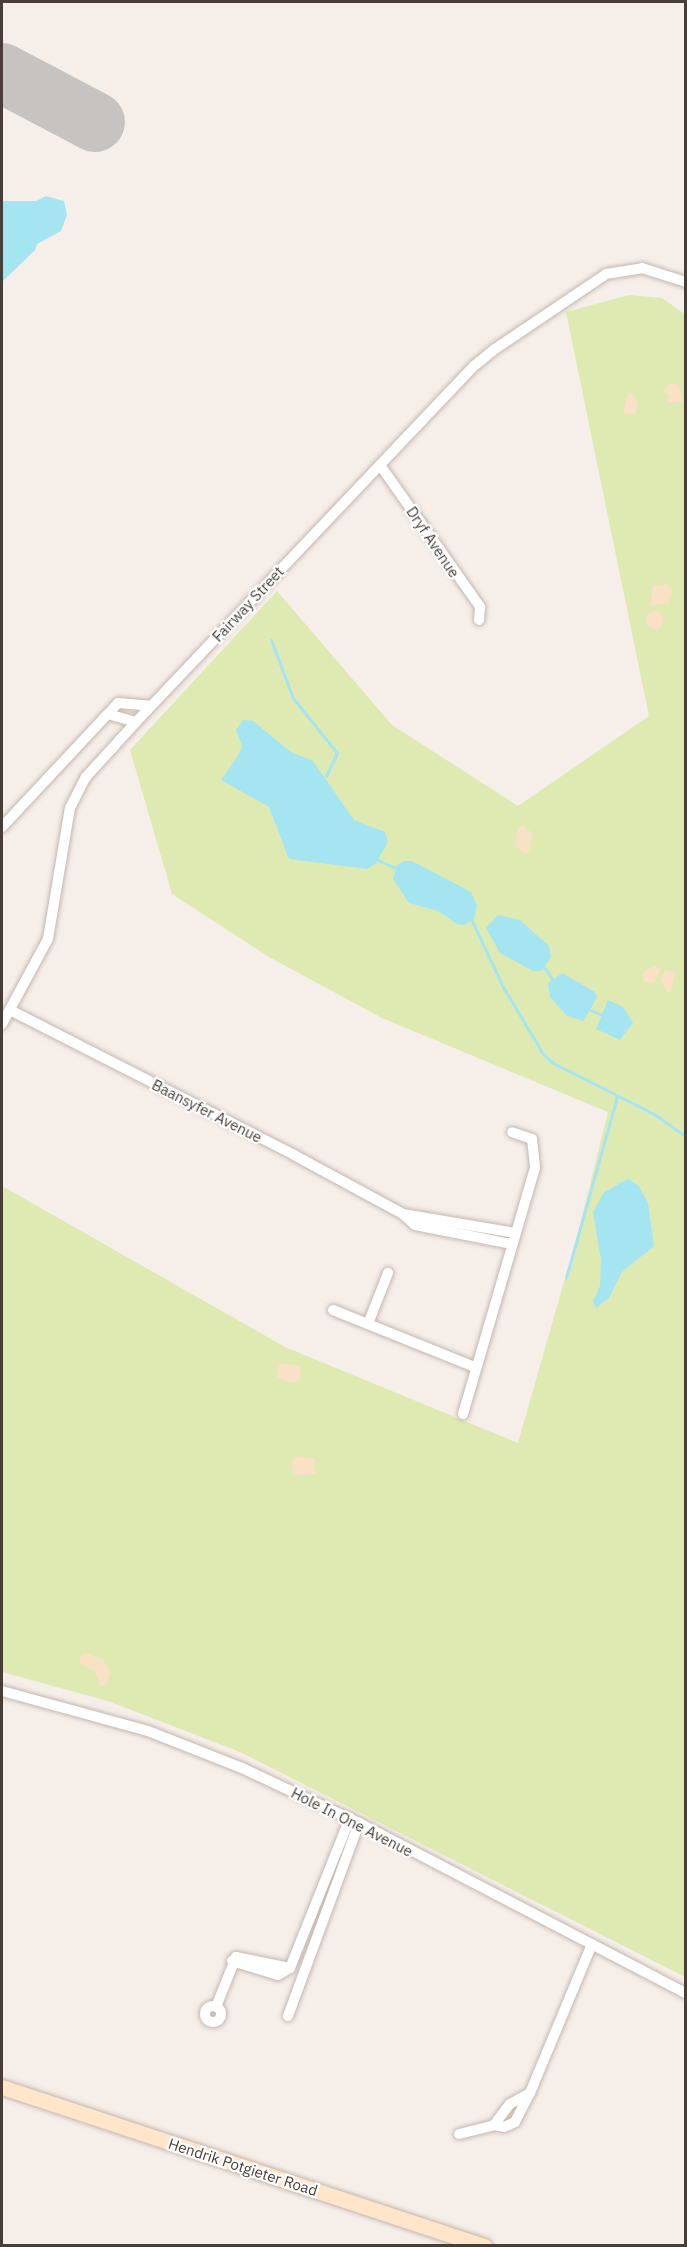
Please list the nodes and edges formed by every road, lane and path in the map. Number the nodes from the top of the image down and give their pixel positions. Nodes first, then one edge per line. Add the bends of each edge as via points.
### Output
1 (686, 282) edge
2 (380, 465) junction
3 (479, 620) dead end
4 (150, 706) junction
5 (108, 714) junction
6 (135, 722) junction
7 (2, 827) edge
8 (10, 1010) junction
9 (2, 1024) edge
10 (513, 1132) dead end
11 (456, 1229) junction
12 (516, 1233) junction
13 (512, 1244) junction
14 (388, 1273) dead end
15 (333, 1310) dead end
16 (368, 1324) junction
17 (476, 1367) junction
18 (463, 1413) dead end
19 (2, 1691) edge
20 (355, 1820) junction
21 (592, 1944) junction
22 (686, 1994) edge
23 (216, 2007) dead end
24 (288, 2016) dead end
25 (2, 2087) edge
26 (459, 2134) dead end
27 (484, 2246) edge

1 - 2 street, Fairway Street via 653,270 618,270 594,280 495,349
2 - 3 street, Dryf Avenue via 480,607
2 - 4 street, Fairway Street
4 - 5 street via 119,703
4 - 6 street, Fairway Street
5 - 6 street
5 - 7 street
6 - 8 street, Fairway Street via 86,777 70,808 51,931
8 - 9 street, Fairway Street
8 - 11 street, Baansyfer Avenue via 403,1214 415,1225
10 - 12 street via 527,1134 536,1155
11 - 12 street, Baansyfer Avenue
11 - 13 street, Baansyfer Avenue
12 - 13 street
13 - 17 street
14 - 16 street
15 - 16 street
16 - 17 street
17 - 18 street
19 - 20 street, Hole In One Avenue via 148,1731
20 - 21 street, Hole In One Avenue
20 - 23 street via 290,1968 278,1975 232,1961
20 - 24 street
21 - 22 street, Hole In One Avenue
21 - 26 street via 530,2093 510,2104 494,2125
25 - 27 main road, Hendrik Potgieter Road

